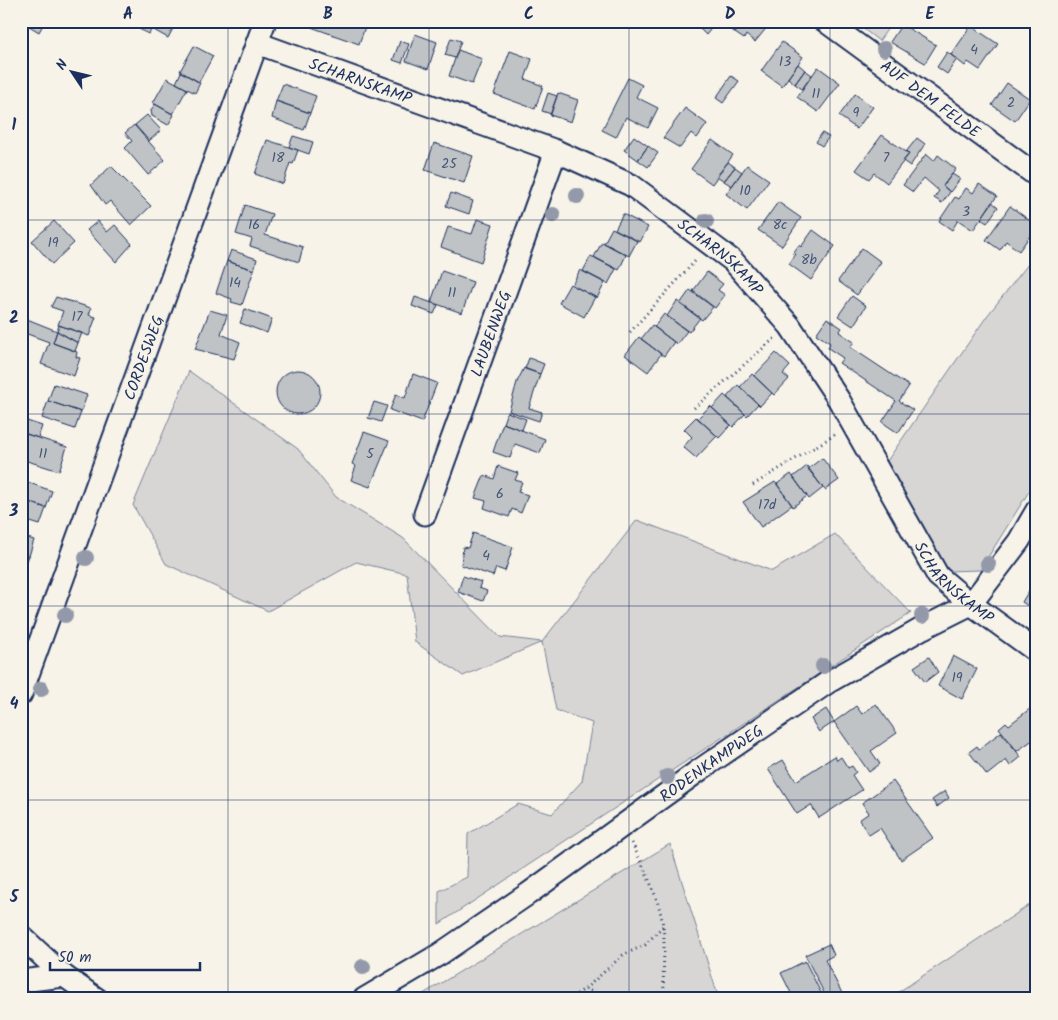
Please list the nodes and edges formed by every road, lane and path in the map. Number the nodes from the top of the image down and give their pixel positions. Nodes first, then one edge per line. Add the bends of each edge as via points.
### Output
1 (265, 21) edge
2 (824, 21) edge
3 (257, 43) junction
4 (556, 151) junction
5 (1037, 176) edge
6 (711, 244) junction
7 (790, 326) junction
8 (630, 332) dead end
9 (694, 408) dead end
10 (852, 424) junction
11 (753, 484) dead end
12 (1037, 510) edge
13 (425, 514) dead end
14 (971, 604) junction
15 (1037, 652) edge
16 (21, 694) edge
17 (624, 825) junction
18 (663, 926) junction
19 (21, 936) edge
20 (64, 976) junction
21 (21, 981) edge
22 (585, 989) junction
23 (96, 999) edge
24 (364, 999) edge
25 (568, 999) edge
26 (611, 999) edge
27 (665, 999) edge

1 - 3 street, CORDESWEG
2 - 5 street, AUF DEM FELDE
3 - 4 street, SCHARNSKAMP
3 - 16 street, CORDESWEG
4 - 6 street, SCHARNSKAMP via 631,184
4 - 13 street, LAUBENWEG
6 - 7 street, SCHARNSKAMP via 733,261
6 - 8 path
7 - 9 path
7 - 10 street, SCHARNSKAMP
10 - 11 path
10 - 14 street, SCHARNSKAMP via 938,576
12 - 14 street, RODENKAMPWEG via 1019,540
14 - 15 street, SCHARNSKAMP
14 - 17 street, RODENKAMPWEG via 826,683
17 - 18 path via 652,887
17 - 24 street, RODENKAMPWEG via 440,954
18 - 22 path via 645,945 623,955
18 - 27 path via 662,982
19 - 20 street
20 - 21 street
20 - 23 street
22 - 25 path
22 - 26 path

